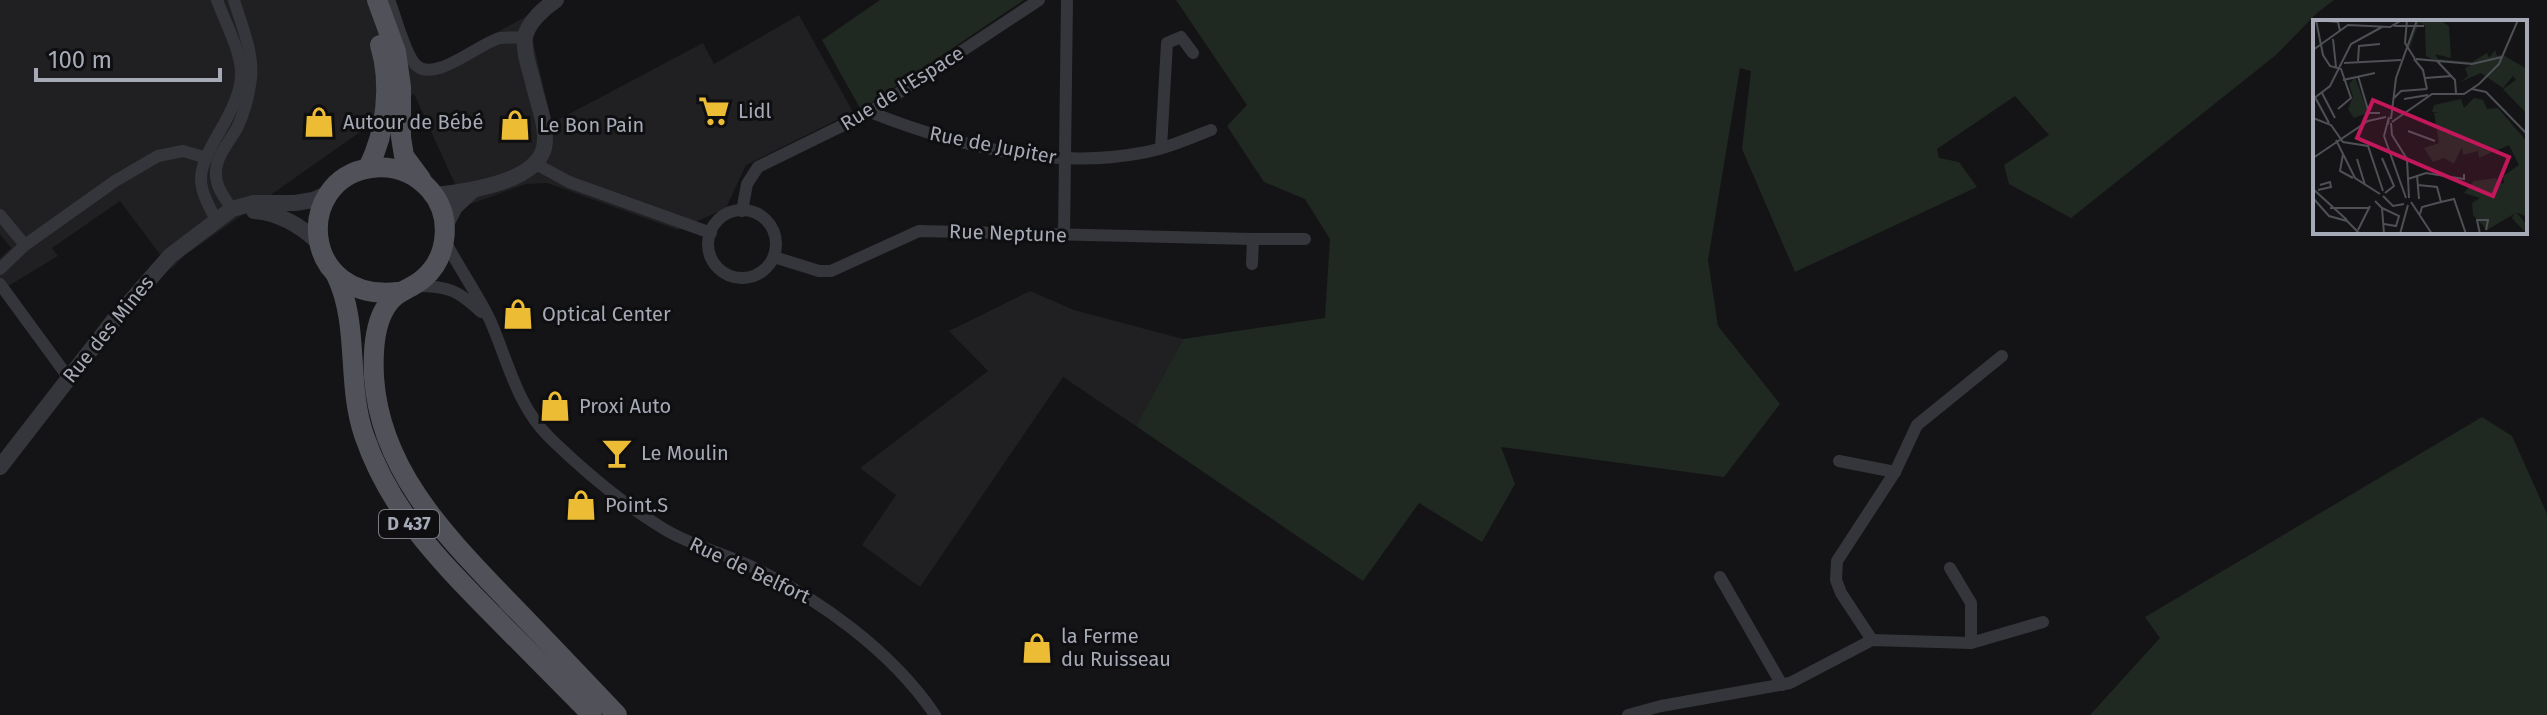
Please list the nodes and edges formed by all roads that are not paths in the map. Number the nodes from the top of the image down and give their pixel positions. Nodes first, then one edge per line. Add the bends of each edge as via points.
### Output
1 (217, 0) edge
2 (234, 0) edge
3 (364, 0) edge
4 (377, 0) edge
5 (389, 0) edge
6 (556, 0) edge
7 (1039, 0) edge
8 (1067, 0) edge
9 (525, 37) junction
10 (1193, 53) dead end
11 (870, 112) junction
12 (1211, 130) dead end
13 (1161, 148) junction
14 (207, 158) junction
15 (1065, 159) junction
16 (536, 164) junction
17 (368, 168) junction
18 (429, 189) junction
19 (472, 191) junction
20 (331, 192) junction
21 (232, 209) junction
22 (742, 211) junction
23 (0, 215) edge
24 (216, 220) junction
25 (445, 233) junction
26 (711, 233) junction
27 (1064, 235) junction
28 (1253, 239) junction
29 (1305, 239) dead end
30 (319, 243) junction
31 (25, 245) junction
32 (774, 257) junction
33 (1252, 264) dead end
34 (0, 269) edge
35 (336, 275) junction
36 (0, 284) edge
37 (405, 289) junction
38 (490, 321) junction
39 (2002, 356) dead end
40 (68, 377) junction
41 (1839, 461) dead end
42 (0, 467) edge
43 (1895, 472) junction
44 (1950, 568) dead end
45 (1720, 577) dead end
46 (2043, 622) dead end
47 (1872, 640) junction
48 (1971, 643) junction
49 (1782, 685) junction
50 (592, 715) edge
51 (617, 715) edge
52 (935, 715) edge
53 (1628, 715) edge

1 - 14 street via 241,71 238,94
2 - 21 street via 252,75 247,105 216,171
3 - 17 main road via 383,56 386,96 381,137
4 - 18 main road via 396,52 404,156
5 - 9 street via 410,54 424,71 499,38
6 - 9 street via 532,22
7 - 11 street, Rue de l'Espace
8 - 15 street
9 - 16 street via 544,129 544,148
10 - 13 street via 1181,37 1167,43
11 - 15 street, Rue de Jupiter via 953,141
11 - 22 street, Rue de l'Espace via 758,167 747,184
12 - 13 street, Rue de Jupiter
13 - 15 street, Rue de Jupiter
14 - 24 street via 201,179
14 - 31 street via 183,151 158,156
15 - 27 street
16 - 19 street
16 - 26 street via 569,182
17 - 18 main road via 407,172
17 - 20 main road
18 - 19 street
18 - 25 main road via 443,212
19 - 25 street via 455,207
20 - 21 street, Rue des Mines via 313,200
20 - 30 main road via 319,216
21 - 24 street, Rue des Mines
21 - 30 street via 281,216
22 - 26 street via 721,219
22 - 32 street via 760,216 773,230
23 - 31 street
24 - 40 street, Rue des Mines via 170,256
25 - 37 main road via 434,267
25 - 38 street, Rue de Belfort
26 - 32 street via 711,255 725,273 747,278
27 - 28 street, Rue Neptune
27 - 32 street, Rue Neptune via 919,231 831,271
28 - 29 street, Rue Neptune
28 - 33 street
30 - 35 main road
31 - 34 street
35 - 37 main road via 361,291
35 - 50 main road, D 437 via 349,310 351,371 363,433 391,498 453,574
36 - 40 street
37 - 38 street via 441,286 462,294
37 - 51 main road, D 437 via 381,316 374,376 381,418 403,475 437,524
38 - 52 street, Rue de Belfort via 529,413 602,485 665,530 808,596 850,626
39 - 43 street via 1917,425
40 - 42 street, Rue des Mines
41 - 43 street
43 - 47 street via 1837,561 1841,593
44 - 48 street via 1971,603
45 - 49 street
46 - 48 street
47 - 48 street
47 - 49 street
49 - 53 street

